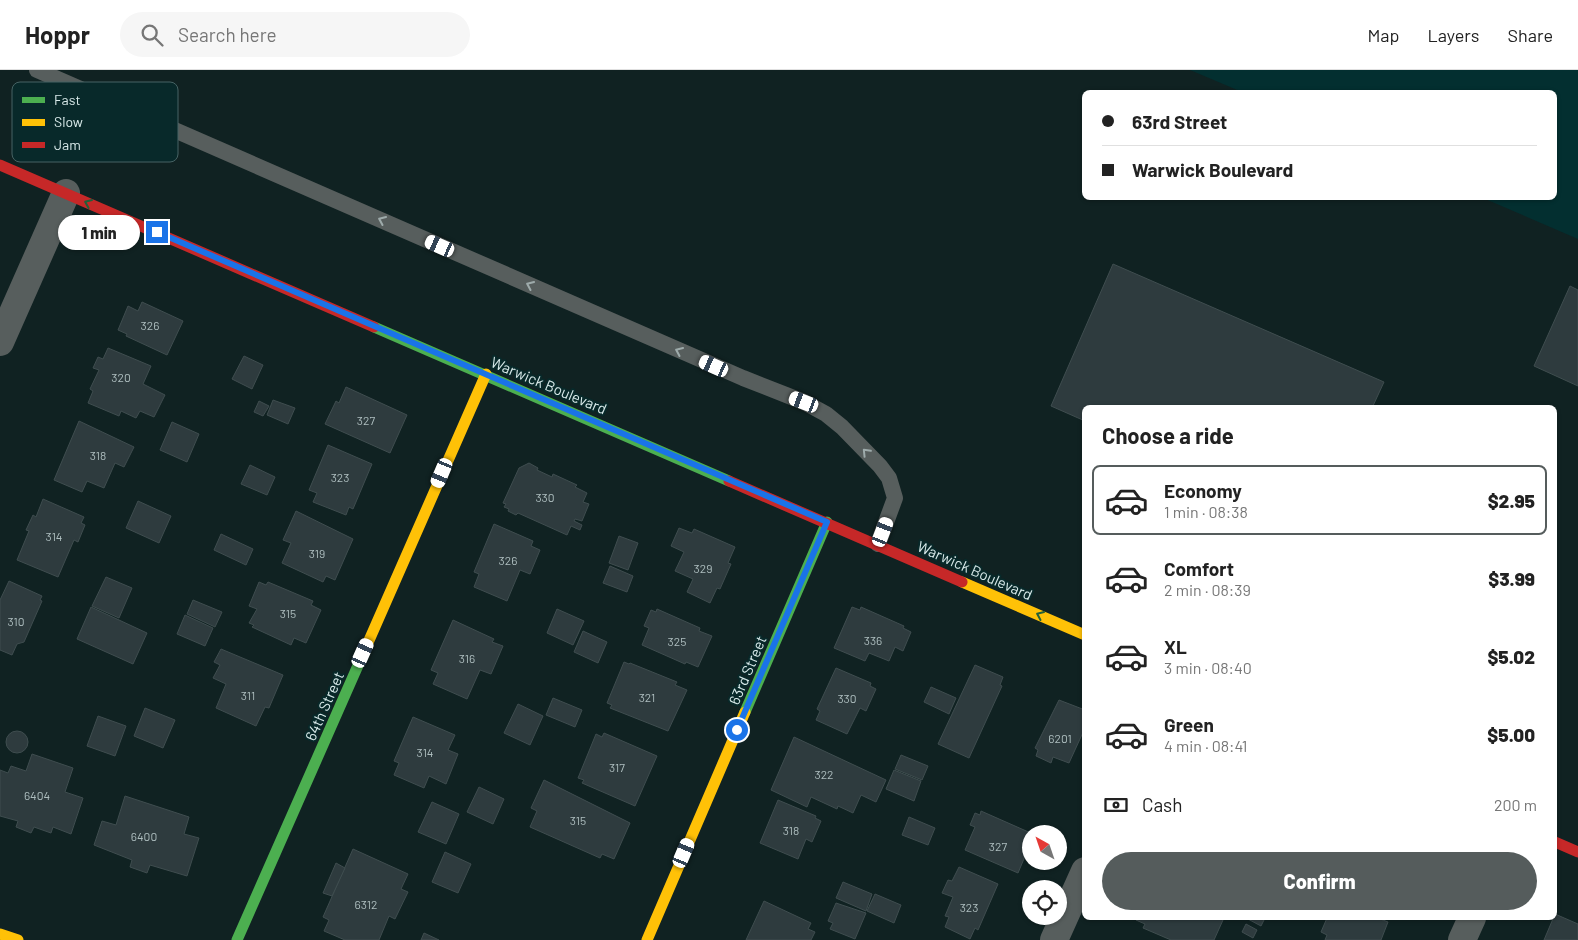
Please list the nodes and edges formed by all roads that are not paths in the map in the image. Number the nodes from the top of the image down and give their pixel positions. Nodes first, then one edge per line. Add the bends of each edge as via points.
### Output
1 (37, 70) edge
2 (65, 82) edge
3 (178, 131) edge
4 (0, 165) edge
5 (66, 193) junction
6 (0, 342) edge
7 (486, 374) junction
8 (827, 522) junction
9 (878, 544) junction
10 (1082, 633) edge
11 (1557, 843) edge
12 (1578, 852) edge
13 (1082, 878) edge
14 (1471, 920) edge
15 (0, 934) edge
16 (18, 940) edge
17 (237, 940) edge
18 (647, 940) edge
19 (1054, 940) edge
20 (1462, 940) edge

2 -> 1 lane
9 -> 3 lane via 893,506 894,491 880,466 826,414
4 - 5 main road, Warwick Boulevard
5 - 6 street
7 -> 5 main road, Warwick Boulevard
7 - 8 main road, Warwick Boulevard
7 - 17 main road, 64th Street
8 - 9 main road, Warwick Boulevard
8 - 18 main road, 63rd Street
10 -> 9 main road, Warwick Boulevard
11 - 12 main road
13 - 19 street
14 - 20 street
15 - 16 main road

